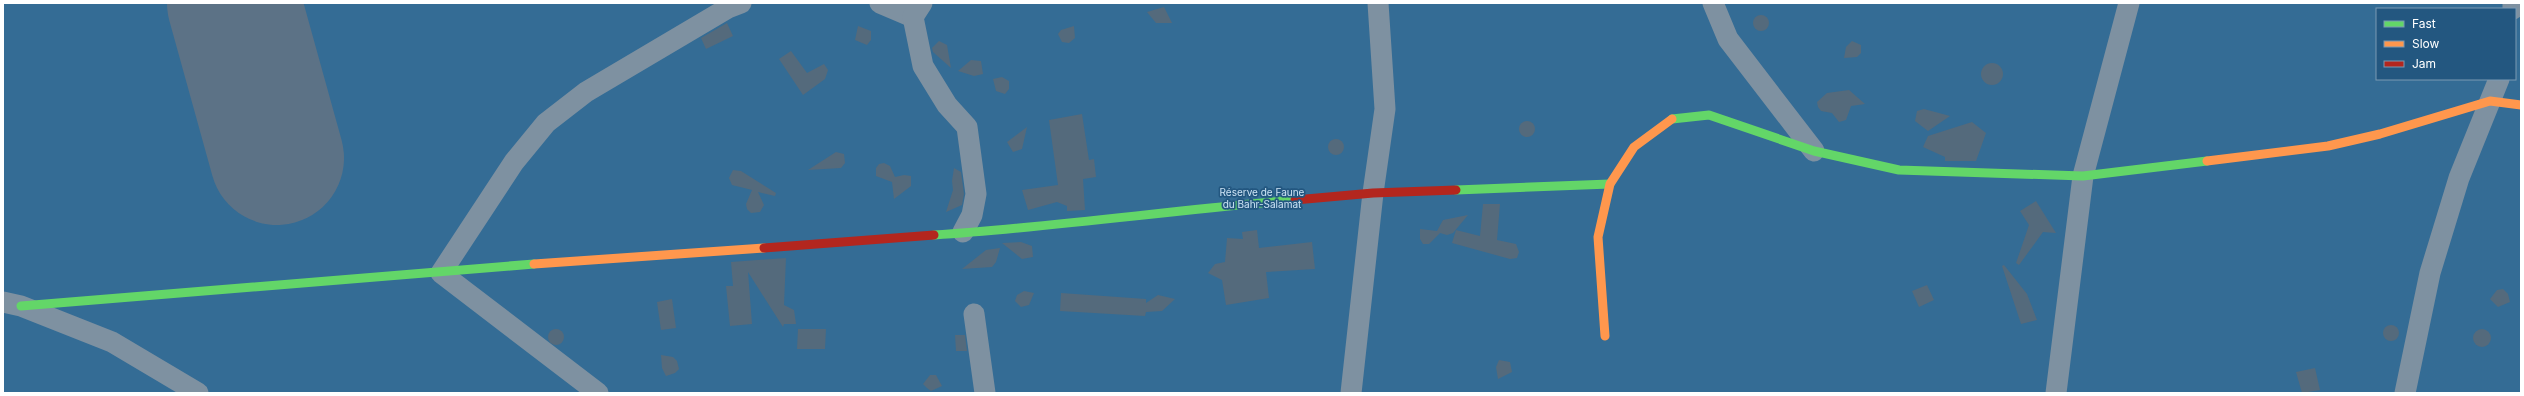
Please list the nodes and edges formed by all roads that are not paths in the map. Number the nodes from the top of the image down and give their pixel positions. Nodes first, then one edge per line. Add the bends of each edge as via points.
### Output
1 (741, 3) edge
2 (880, 3) edge
3 (1378, 3) edge
4 (1713, 3) edge
5 (2129, 3) edge
6 (917, 10) edge
7 (2499, 80) edge
8 (2490, 101) junction
9 (2521, 105) edge
10 (1814, 151) junction
11 (2083, 176) junction
12 (1610, 184) junction
13 (1373, 193) junction
14 (963, 232) junction
15 (441, 273) junction
16 (12, 304) edge
17 (974, 314) dead end
18 (1605, 336) dead end
19 (198, 393) edge
20 (598, 393) edge
21 (985, 393) edge
22 (1351, 393) edge
23 (2056, 393) edge
24 (2405, 393) edge

1 - 15 street via 728,8 586,92 546,123 514,162
2 - 6 street
3 - 13 street via 1385,109
4 - 10 street via 1728,39
5 - 11 street
6 - 14 street via 923,66 947,106 967,127 976,194 972,215
7 - 8 street
8 - 9 street
8 - 11 street via 2380,134 2328,146
8 - 24 street via 2475,132 2430,273
10 - 11 street via 1899,170
10 - 12 street via 1709,116 1673,118 1634,147
11 - 23 street
12 - 13 street
12 - 18 street via 1598,237
13 - 14 street via 1197,208 1038,228
13 - 22 street
14 - 15 street
15 - 16 street
15 - 20 street
16 - 19 street via 112,342
17 - 21 street

